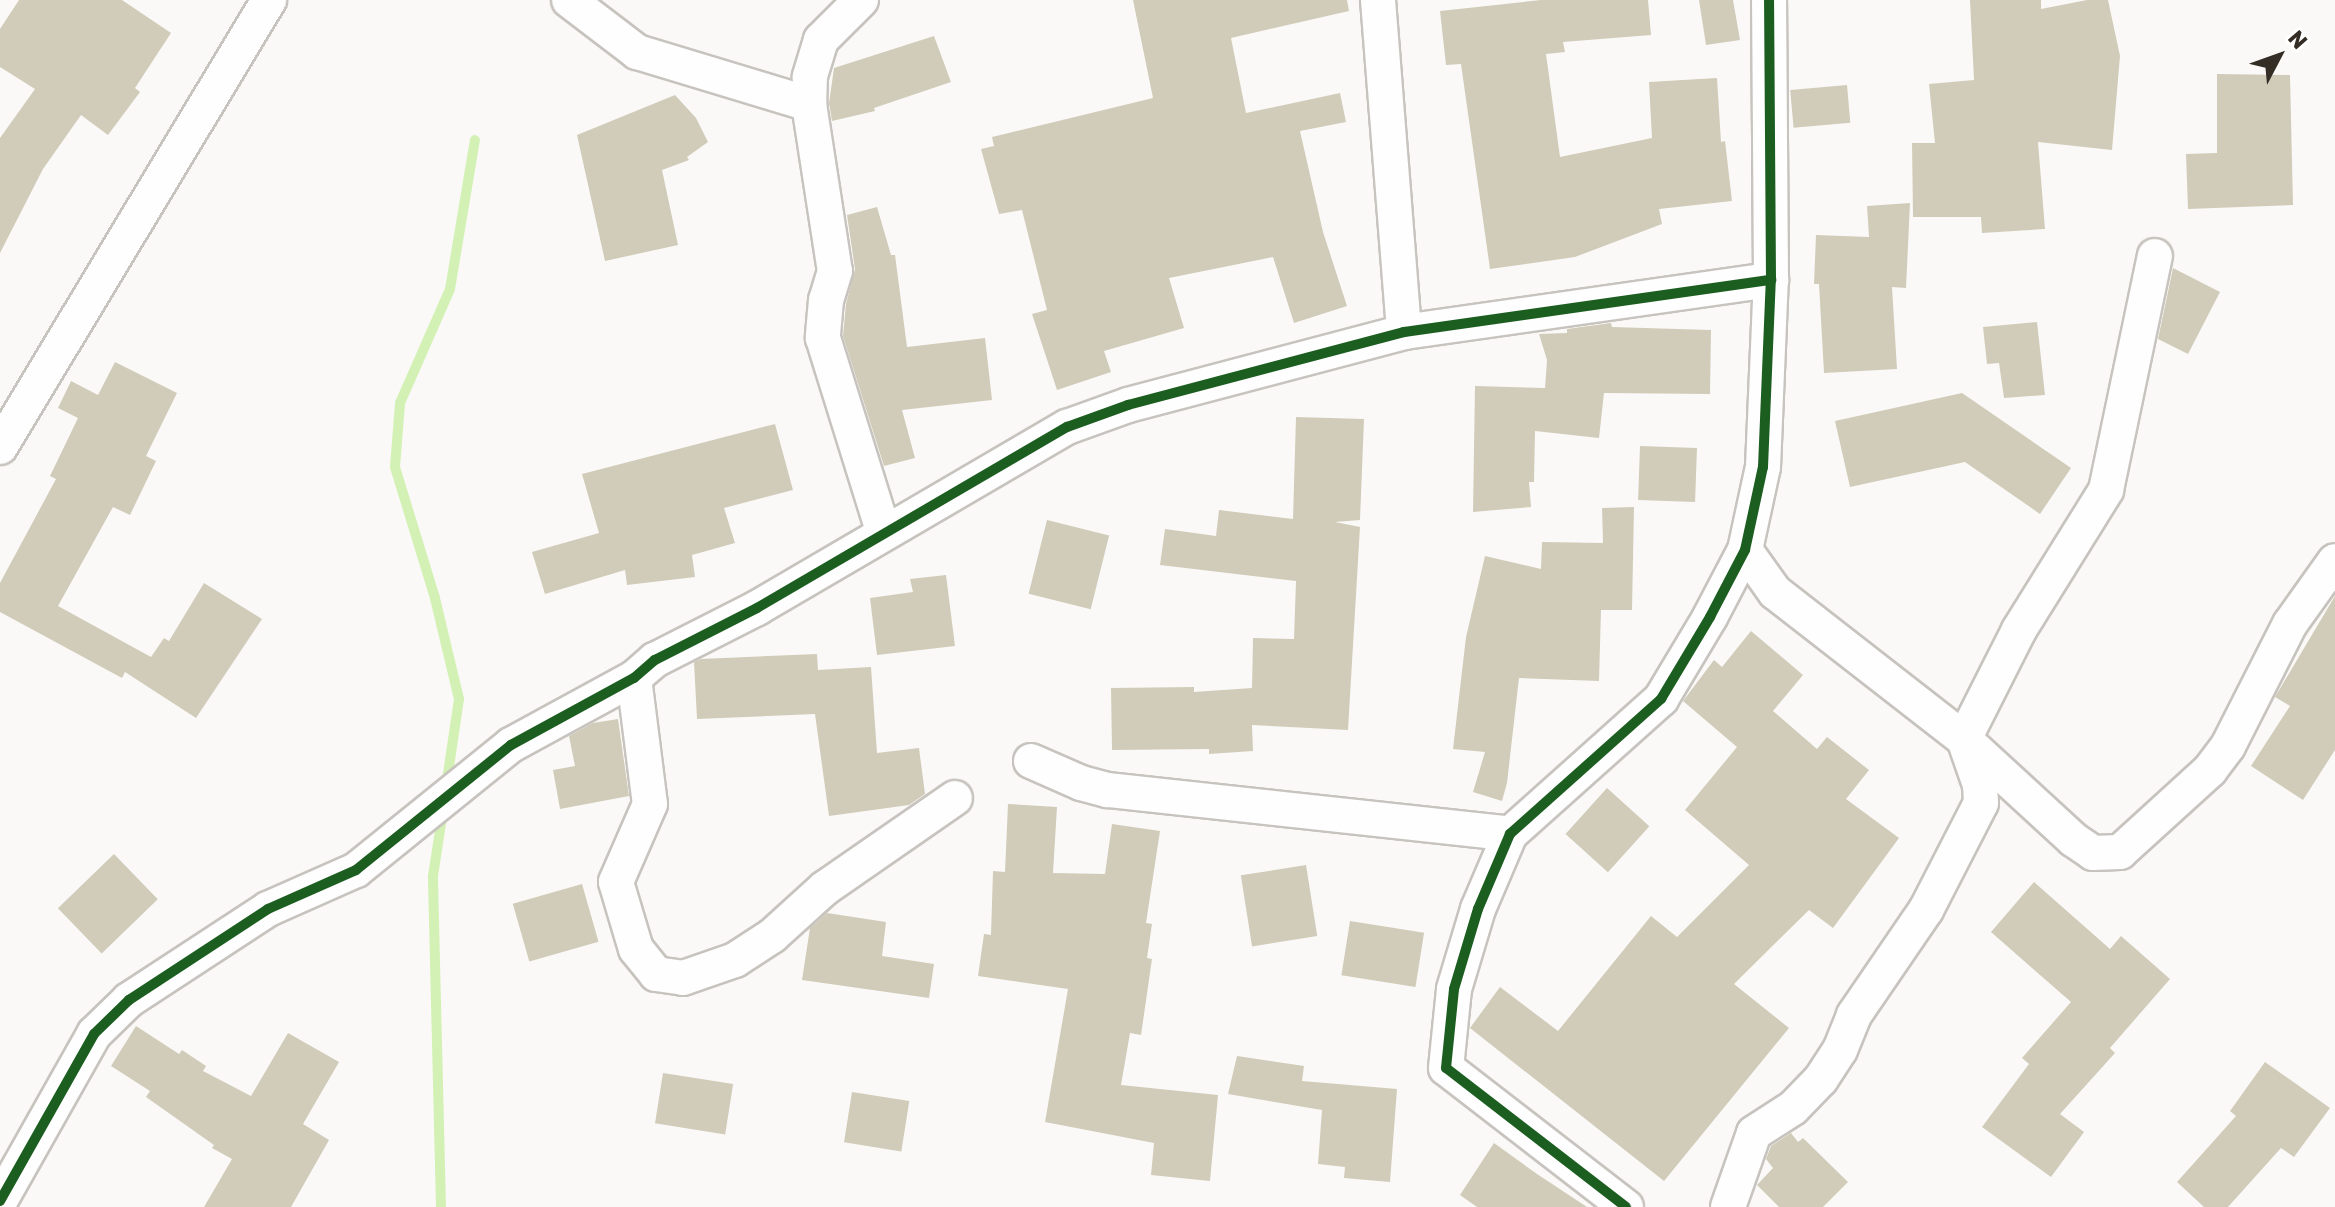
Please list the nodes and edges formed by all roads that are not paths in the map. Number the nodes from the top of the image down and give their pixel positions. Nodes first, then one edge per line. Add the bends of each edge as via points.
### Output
1 (269, 0) edge
2 (569, 0) edge
3 (861, 0) edge
4 (1378, 0) edge
5 (1769, 0) edge
6 (809, 104) junction
7 (2155, 256) dead end
8 (1771, 280) junction
9 (1404, 332) junction
10 (0, 447) edge
11 (883, 531) junction
12 (1745, 550) junction
13 (2335, 561) edge
14 (634, 678) junction
15 (1964, 739) junction
16 (1031, 761) dead end
17 (955, 798) dead end
18 (1510, 834) junction
19 (1, 1197) edge
20 (1626, 1207) edge
21 (1728, 1207) edge

1 - 10 street
2 - 6 street via 637,52
3 - 6 street via 821,40
4 - 9 street
5 - 8 street
6 - 11 street via 835,271 823,338
7 - 15 street via 2106,490 2019,630
8 - 9 street
8 - 12 street via 1763,467
9 - 11 street via 1128,405 1067,427
11 - 14 street via 757,608 655,660
12 - 15 street via 1775,592
12 - 18 street via 1661,699
13 - 15 street via 2290,624 2228,746 2210,770 2120,852 2093,853 2074,840
14 - 17 street via 650,804 616,882 636,949 656,974 683,978 735,960 772,936 825,888
14 - 19 street via 511,745 356,870 268,909 129,1000 94,1034
15 - 21 street via 1981,803 1926,910 1854,1015 1821,1079 1793,1108 1754,1133
16 - 18 street via 1108,790
18 - 20 street via 1478,909 1454,989 1446,1068

